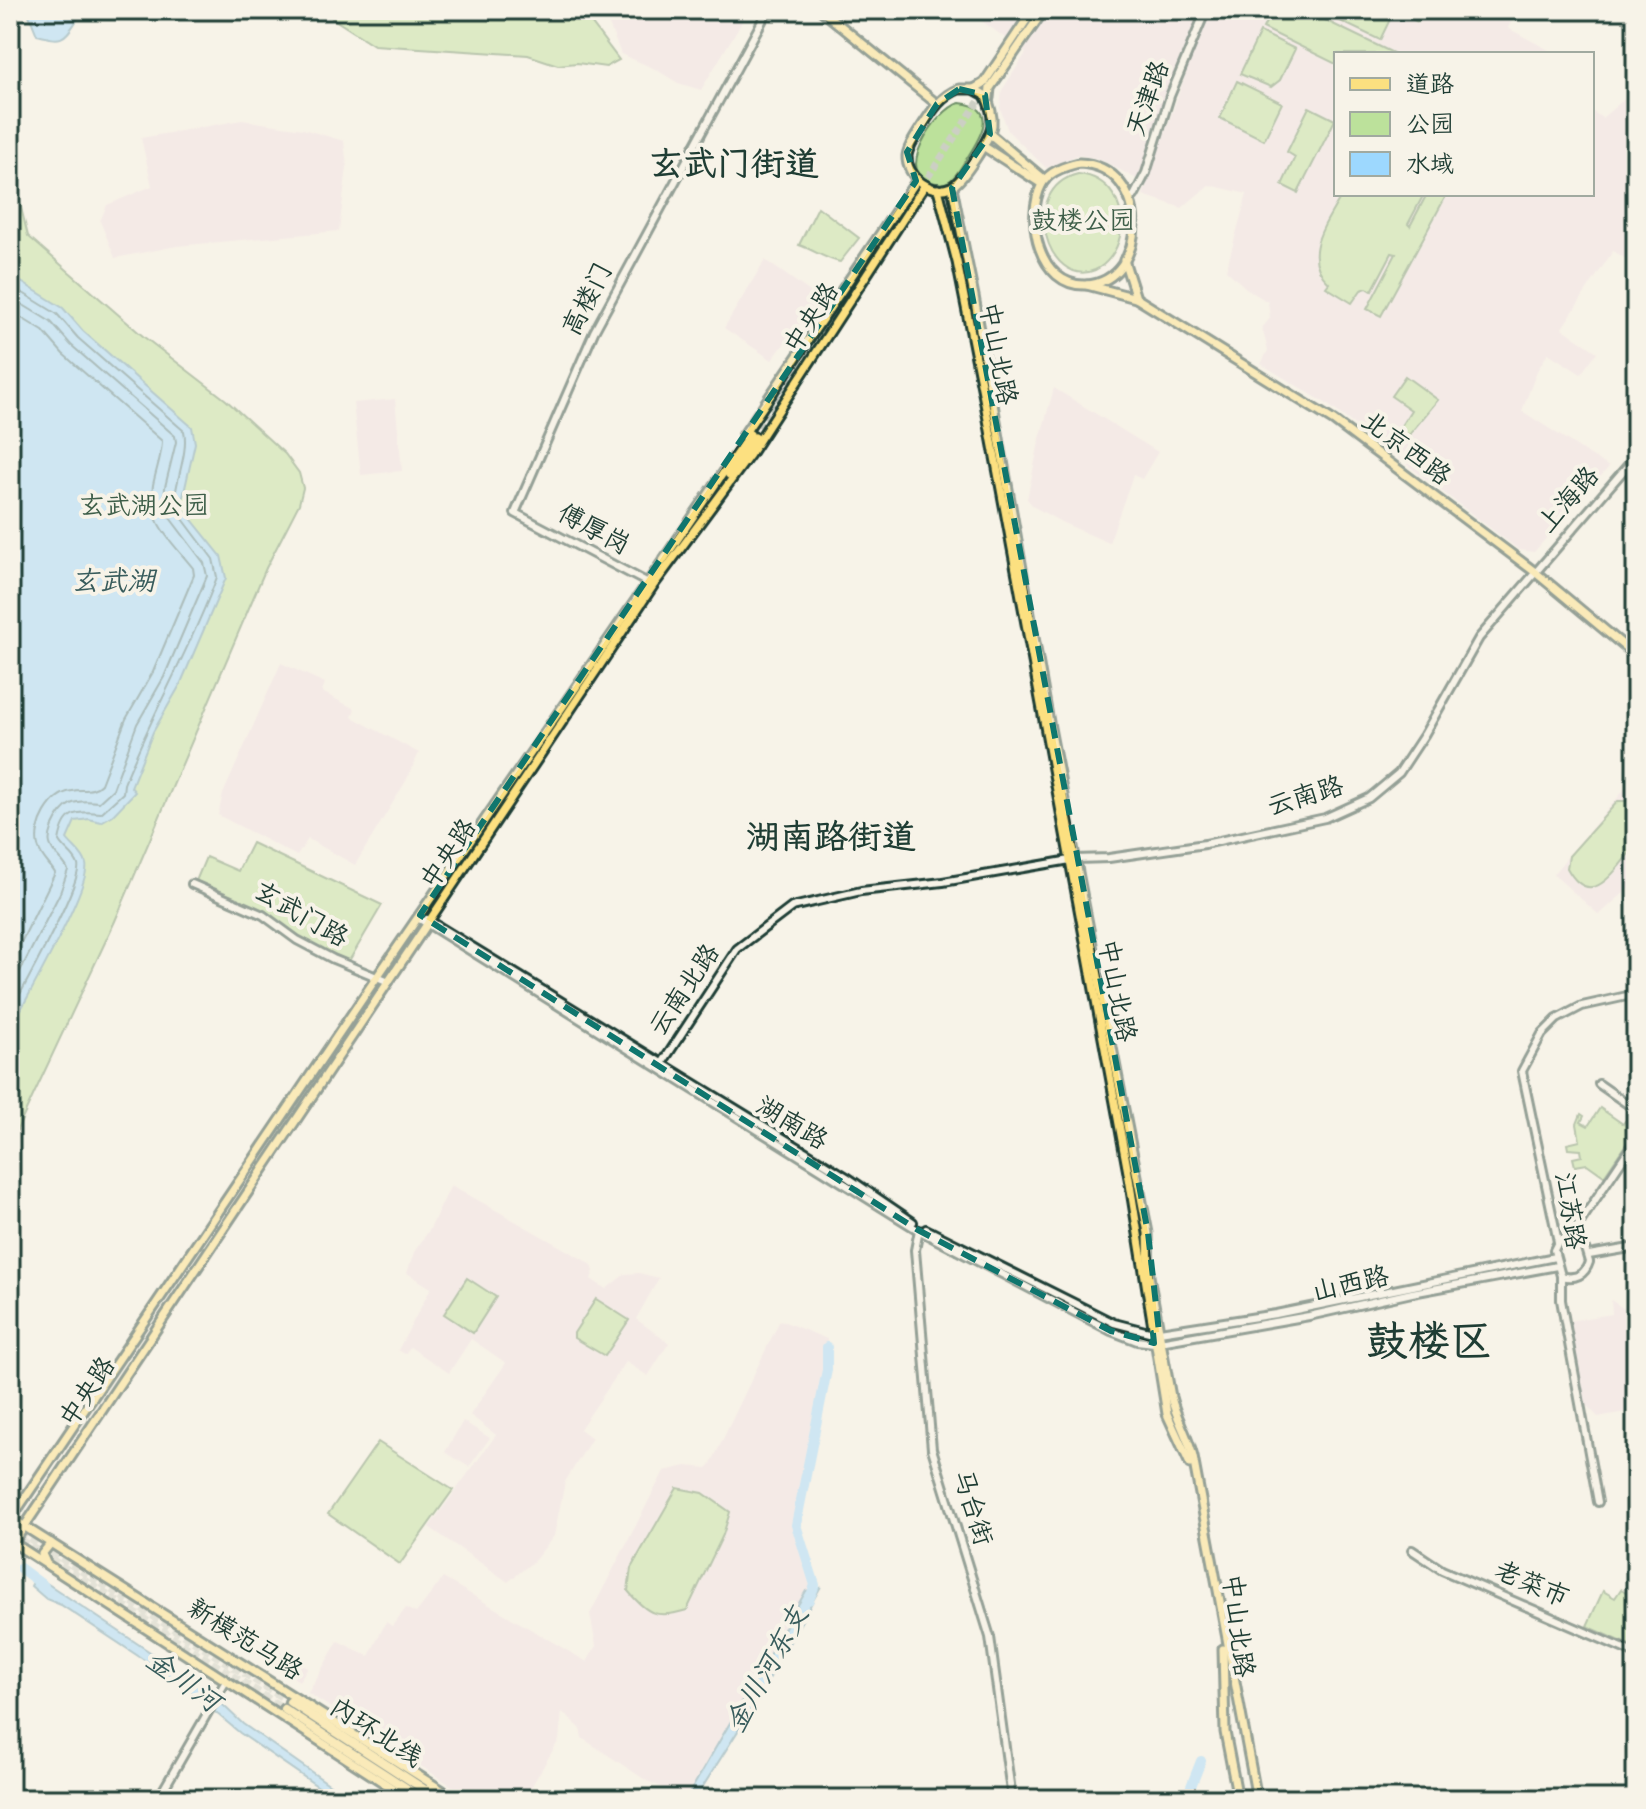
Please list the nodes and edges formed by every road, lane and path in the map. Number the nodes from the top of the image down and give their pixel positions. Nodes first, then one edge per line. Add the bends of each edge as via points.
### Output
1 (768, 10) edge
2 (821, 10) edge
3 (1033, 10) edge
4 (1044, 10) edge
5 (1206, 10) edge
6 (974, 89) junction
7 (937, 104) junction
8 (989, 104) junction
9 (990, 134) junction
10 (983, 146) junction
11 (921, 182) junction
12 (1043, 182) junction
13 (952, 187) junction
14 (938, 189) junction
15 (1129, 198) junction
16 (1124, 260) junction
17 (1087, 285) junction
18 (1136, 298) junction
19 (1636, 456) edge
20 (706, 498) junction
21 (515, 513) joint
22 (1535, 572) junction
23 (650, 584) junction
24 (1636, 656) edge
25 (1073, 860) junction
26 (192, 884) dead end
27 (419, 916) junction
28 (429, 922) junction
29 (377, 977) junction
30 (389, 982) junction
31 (1636, 994) edge
32 (660, 1066) junction
33 (1599, 1084) dead end
34 (1636, 1110) edge
35 (1636, 1139) edge
36 (920, 1228) junction
37 (1569, 1239) junction
38 (1558, 1242) junction
39 (1636, 1247) edge
40 (1589, 1255) junction
41 (1555, 1257) junction
42 (1557, 1266) junction
43 (1561, 1276) junction
44 (1156, 1332) junction
45 (1158, 1343) junction
46 (1598, 1502) dead end
47 (10, 1519) edge
48 (24, 1526) junction
49 (51, 1543) junction
50 (11, 1544) edge
51 (1412, 1550) dead end
52 (46, 1563) junction
53 (1636, 1654) edge
54 (226, 1681) junction
55 (287, 1706) tunnel mouth
56 (407, 1783) junction
57 (158, 1799) edge
58 (409, 1799) edge
59 (421, 1799) edge
60 (439, 1799) edge
61 (455, 1799) edge
62 (1012, 1799) edge
63 (1238, 1799) edge
64 (1257, 1799) edge

1 - 21 street, 高楼门 via 594,332
2 - 7 main road
3 - 6 main road via 984,83
4 - 8 main road via 990,88
5 - 15 street, 天津路 via 1170,96 1146,173
6 - 7 main road via 946,94
6 - 8 main road
7 - 11 main road via 907,152 909,168
8 - 9 main road
9 - 10 main road
9 - 12 main road
10 - 12 main road
10 - 13 main road
11 - 14 main road
11 - 20 main road, 中央路 via 731,453
11 - 23 main road, 中央路 via 749,456
12 - 15 main road via 1069,165 1087,164 1110,171
12 - 17 main road via 1035,234 1044,257 1061,278
13 - 14 main road
13 - 25 main road, 中山北路
14 - 25 main road, 中山北路 via 957,262
15 - 16 main road via 1136,225
16 - 17 main road via 1111,277
16 - 18 main road
17 - 18 main road, 北京西路
18 - 22 main road, 北京西路 via 1334,421
19 - 22 street, 上海路
20 - 23 main road, 中央路
20 - 23 main road, 中央路 via 752,436
21 - 23 street, 傅厚岗
22 - 24 main road, 北京西路
22 - 25 street, 云南路 via 1479,638 1399,773 1369,798 1325,818 1249,835
23 - 27 main road, 中央路
23 - 28 main road, 中央路
25 - 32 street, 云南北路 via 861,891 792,907 737,949
25 - 44 main road, 中山北路
26 - 29 street, 玄武门路 via 263,915 308,946
27 - 28 street, 湖南路
27 - 29 main road, 中央路
28 - 30 main road, 中央路
28 - 32 street, 湖南路
29 - 30 street, 玄武门路
29 - 47 main road, 中央路
30 - 48 main road, 中央路
31 - 38 street, 江苏路 via 1582,1006 1557,1019 1542,1034 1522,1071
32 - 36 street, 湖南路 via 847,1177
33 - 34 street
35 - 37 street
36 - 44 street, 湖南路 via 1114,1323
36 - 45 street, 湖南路 via 1111,1331
36 - 62 street, 马台街 via 915,1250 932,1449 990,1637
37 - 38 street
37 - 40 street via 1581,1243
38 - 41 street, 江苏路
39 - 40 street
40 - 43 street via 1579,1276
41 - 42 street, 江苏路
41 - 44 street, 山西路 via 1276,1314
42 - 43 street, 江苏路
42 - 45 street, 山西路
43 - 46 street, 江苏路
44 - 45 main road, 中山北路
45 - 63 main road, 中山北路 via 1167,1414 1189,1458 1224,1652 1225,1732
45 - 64 main road, 中山北路 via 1174,1412 1193,1457
47 - 48 main road, 新模范马路
48 - 49 main road, 新模范马路
48 - 50 main road, 中央路
49 - 52 main road via 42,1554
49 - 61 main road, 新模范马路
50 - 52 main road, 新模范马路
51 - 53 street, 老菜市 via 1442,1570
52 - 54 main road, 新模范马路
54 - 57 street
54 - 58 main road, 新模范马路
55 - 56 highway, 内环北线
56 - 59 highway, 内环北线
56 - 60 highway, 内环北线
56 - 61 highway

